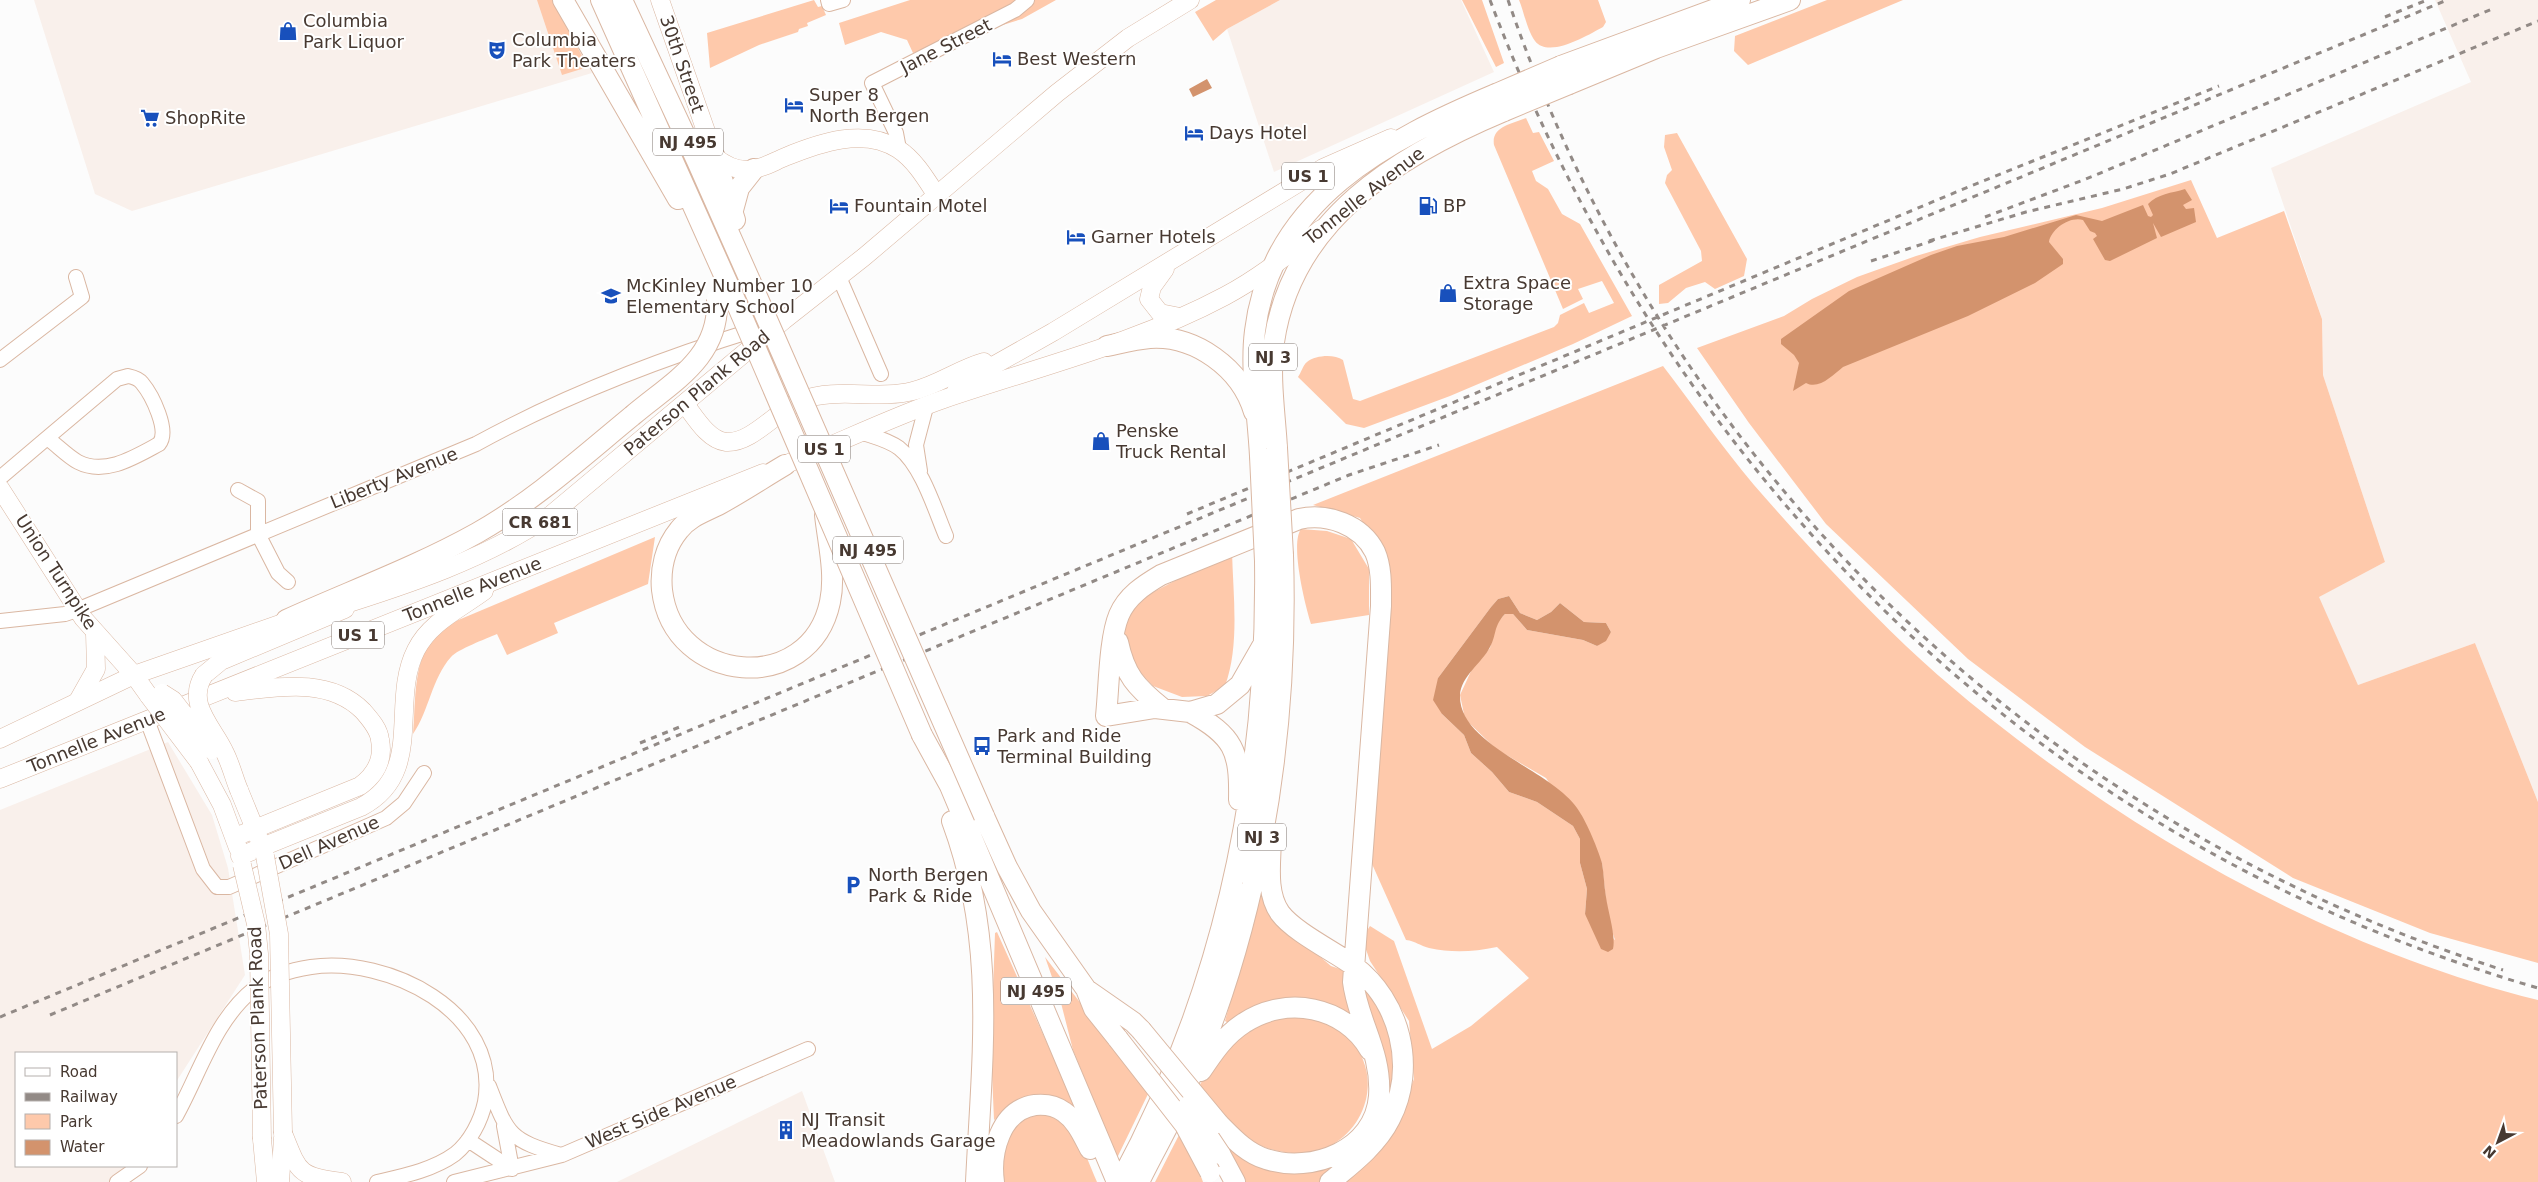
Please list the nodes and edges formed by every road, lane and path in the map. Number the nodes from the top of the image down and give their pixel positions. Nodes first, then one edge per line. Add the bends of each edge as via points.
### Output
1 (563, 0) edge
2 (569, 0) edge
3 (601, 0) edge
4 (622, 0) edge
5 (660, 0) edge
6 (844, 0) edge
7 (1028, 0) edge
8 (1190, 0) edge
9 (1740, 0) edge
10 (1790, 0) edge
11 (829, 2) edge
12 (1721, 15) junction
13 (590, 46) junction
14 (1500, 102) junction
15 (1431, 122) junction
16 (899, 149) junction
17 (715, 157) junction
18 (754, 169) junction
19 (937, 196) junction
20 (733, 210) junction
21 (1329, 222) junction
22 (707, 235) junction
23 (1169, 262) junction
24 (1271, 267) junction
25 (76, 277) dead end
26 (839, 277) junction
27 (752, 285) junction
28 (725, 296) junction
29 (1180, 317) junction
30 (784, 320) junction
31 (1107, 346) junction
32 (1020, 351) junction
33 (0, 360) edge
34 (881, 374) dead end
35 (943, 400) junction
36 (685, 404) junction
37 (926, 407) junction
38 (863, 433) junction
39 (1259, 436) junction
40 (47, 438) junction
41 (1268, 452) junction
42 (785, 465) junction
43 (0, 478) edge
44 (922, 479) junction
45 (0, 488) edge
46 (238, 490) dead end
47 (824, 503) junction
48 (258, 534) junction
49 (946, 536) dead end
50 (1274, 558) junction
51 (505, 575) junction
52 (288, 582) dead end
53 (370, 597) junction
54 (78, 610) junction
55 (286, 620) junction
56 (0, 621) edge
57 (1115, 629) junction
58 (95, 633) junction
59 (1264, 643) junction
60 (134, 676) junction
61 (1133, 682) junction
62 (156, 694) junction
63 (212, 694) junction
64 (78, 701) junction
65 (1162, 708) junction
66 (1190, 712) junction
67 (1111, 714) junction
68 (147, 720) junction
69 (0, 739) edge
70 (424, 773) dead end
71 (0, 779) edge
72 (1273, 779) junction
73 (239, 790) junction
74 (256, 829) junction
75 (235, 837) junction
76 (264, 852) junction
77 (972, 857) junction
78 (241, 861) junction
79 (1238, 861) junction
80 (1354, 966) junction
81 (1086, 989) junction
82 (1128, 1032) junction
83 (808, 1049) dead end
84 (1376, 1060) junction
85 (486, 1080) junction
86 (1178, 1106) junction
87 (178, 1112) edge
88 (504, 1126) junction
89 (283, 1133) junction
90 (1090, 1135) junction
91 (468, 1140) junction
92 (562, 1155) junction
93 (139, 1167) edge
94 (512, 1169) junction
95 (1212, 1177) edge
96 (403, 1180) edge
97 (117, 1182) edge
98 (266, 1182) edge
99 (280, 1182) edge
100 (342, 1182) edge
101 (378, 1182) edge
102 (454, 1182) edge
103 (976, 1182) edge
104 (994, 1182) edge
105 (1105, 1182) edge
106 (1118, 1182) edge
107 (1138, 1182) edge
108 (1235, 1182) edge
109 (1330, 1182) edge

1 - 13 highway
2 - 13 highway
3 - 22 highway, NJ 495
4 - 27 highway, NJ 495
5 - 17 main road, 30th Street
6 - 11 street
7 - 16 street, Jane Street via 1015,10 872,84 896,133
8 - 19 main road, Paterson Plank Road / CR 681 via 1128,38 1057,93
9 - 12 highway, Tonnelle Avenue / US 1
10 - 12 highway, Tonnelle Avenue / US 1
12 - 14 highway, Tonnelle Avenue / US 1, bridge
13 - 22 highway via 676,196
14 - 15 highway, Tonnelle Avenue / US 1
14 - 21 highway, Tonnelle Avenue / US 1 via 1422,149 1374,183
15 - 23 main road, Tonnelle Avenue / US 1 via 1323,168
15 - 24 highway, NJ 3 via 1362,163 1332,186 1303,217
16 - 18 main road via 877,140 838,140 811,146
16 - 19 main road
17 - 18 main road via 732,168
17 - 20 highway
18 - 20 highway via 739,188
19 - 26 main road, Paterson Plank Road / CR 681
20 - 27 highway
21 - 24 main road, Tonnelle Avenue / US 1
21 - 41 highway, NJ 3 via 1297,269 1277,324
22 - 28 highway, NJ 495 via 716,256
23 - 29 main road via 1152,287 1149,299 1160,313
23 - 32 main road, Tonnelle Avenue / US 1
24 - 29 main road, Tonnelle Avenue / US 1 via 1225,296
24 - 39 highway, NJ 3 via 1264,284 1254,333
25 - 33 street via 82,297
26 - 30 main road, Paterson Plank Road / CR 681
26 - 34 street
27 - 81 highway, NJ 495, bridge via 997,846 1031,911
28 - 47 highway, NJ 495, bridge
28 - 55 highway, bridge via 702,355 536,495 478,532
29 - 31 main road, Tonnelle Avenue / US 1
30 - 36 main road, Paterson Plank Road / CR 681
30 - 48 street, Liberty Avenue via 662,360 525,417 476,444
31 - 35 main road, Tonnelle Avenue / US 1
31 - 39 highway via 1150,338 1162,339 1183,342 1210,355 1243,388 1252,406
32 - 35 main road, Tonnelle Avenue / US 1 via 982,372
32 - 36 main road via 912,392 810,398 786,408 746,437 732,441 713,436
35 - 37 main road, Tonnelle Avenue / US 1
36 - 53 main road, Paterson Plank Road / CR 681 via 536,525 469,560
37 - 38 main road, Tonnelle Avenue / US 1
37 - 44 street via 916,445
38 - 42 main road, Tonnelle Avenue / US 1
38 - 44 street via 899,448
39 - 41 highway, NJ 3
40 - 40 street via 88,466 106,466 119,464 159,444 164,430 142,382 128,376 117,379
40 - 43 street
41 - 50 highway, NJ 3, bridge
42 - 47 highway, bridge via 690,519 677,532 665,554 662,578 666,610 687,644 725,665 757,668 794,656 811,642 828,610 832,585
42 - 51 main road, Tonnelle Avenue / US 1 via 714,490
44 - 49 street
45 - 54 main road, Union Turnpike
46 - 48 street via 258,501
47 - 77 highway, NJ 495, bridge via 922,735 950,786
48 - 52 street via 278,573
48 - 54 street, Liberty Avenue
50 - 59 highway, NJ 3
50 - 72 highway, NJ 3 via 1284,647
51 - 63 main road, Tonnelle Avenue / US 1
51 - 76 main road via 441,620 416,649 409,668 398,764 386,789 360,807
53 - 55 main road, Paterson Plank Road / CR 681
53 - 73 main road, Paterson Plank Road, bridge via 221,661 204,675 198,685 199,705 225,751
54 - 56 street, Liberty Avenue
54 - 58 main road, Union Turnpike
55 - 60 main road, Paterson Plank Road
57 - 61 highway via 1122,662
57 - 67 highway
57 - 80 highway via 1119,614 1142,586 1161,575 1298,519 1312,516 1347,524 1371,546 1381,580 1381,606
58 - 60 main road, Union Turnpike
58 - 64 main road via 96,669
59 - 66 highway via 1234,692 1217,704
59 - 79 highway, NJ 3 via 1256,761
60 - 62 main road, Paterson Plank Road
60 - 64 main road
61 - 65 highway
61 - 67 highway via 1134,700
62 - 73 main road, Paterson Plank Road, bridge via 173,700
62 - 75 main road, Paterson Plank Road, bridge via 213,786
63 - 68 main road, Tonnelle Avenue / US 1
63 - 74 main road via 279,687 324,689 342,695 357,706 371,720 380,736 380,760 367,781
64 - 69 main road
65 - 66 highway
65 - 67 highway
66 - 79 highway via 1222,733 1236,756 1240,775
68 - 70 street, Dell Avenue via 203,869 217,887 229,887 386,818 404,803
68 - 71 main road, Tonnelle Avenue / US 1
72 - 80 highway via 1270,880 1276,905 1287,920
72 - 86 highway, NJ 3 via 1255,870 1236,942 1214,1015
73 - 74 main road, Paterson Plank Road
74 - 75 main road
74 - 76 main road, Paterson Plank Road
75 - 78 main road, Paterson Plank Road
76 - 78 main road
76 - 89 main road, Paterson Plank Road, bridge via 279,934
77 - 90 highway, NJ 495
77 - 103 highway via 984,984
78 - 98 main road, Paterson Plank Road, bridge via 260,954 262,1138
79 - 106 highway, NJ 3 via 1195,1015 1159,1102
80 - 84 highway via 1354,991 1371,1036
80 - 109 highway via 1379,991 1394,1018 1402,1050 1402,1081 1395,1107 1382,1132
81 - 82 highway, NJ 495 via 1103,1001
81 - 82 highway via 1094,1009
82 - 84 highway, bridge via 1240,1145 1264,1159 1291,1164 1331,1158 1359,1138 1371,1121 1379,1099
82 - 95 highway, bridge via 1186,1125
82 - 108 highway, NJ 495, bridge via 1186,1102
83 - 92 street, West Side Avenue
84 - 86 highway via 1362,1039 1339,1018 1306,1008 1272,1010 1247,1021 1223,1041
85 - 87 street via 480,1052 472,1037 446,1007 426,992 376,970 318,966 265,980 238,1003 219,1032
85 - 88 street
85 - 91 street via 484,1108
86 - 107 highway, NJ 3
88 - 92 street via 532,1147
88 - 94 street
89 - 99 main road, Paterson Plank Road
89 - 100 main road via 296,1164 304,1173
90 - 104 highway via 1058,1108 1037,1105 1023,1109 1008,1121 1000,1134 993,1160
90 - 105 highway
90 - 106 highway, NJ 495
91 - 94 street
91 - 96 street via 440,1163
92 - 94 street, West Side Avenue
93 - 97 street
94 - 102 street, West Side Avenue
96 - 101 street

